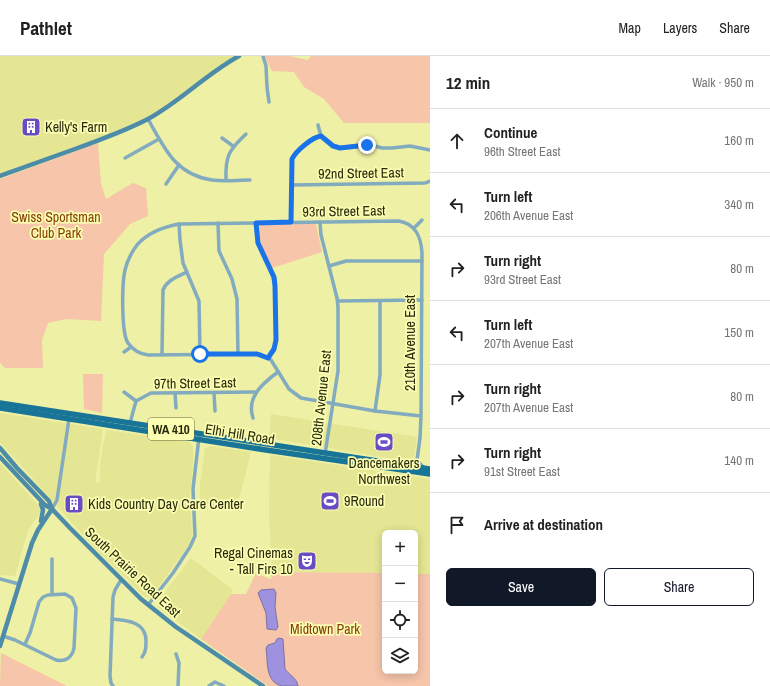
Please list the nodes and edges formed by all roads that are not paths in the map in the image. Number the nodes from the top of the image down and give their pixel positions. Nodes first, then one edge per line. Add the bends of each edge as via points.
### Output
1 (239, 56) edge
2 (263, 56) edge
3 (268, 102) dead end
4 (148, 119) junction
5 (318, 125) dead end
6 (246, 134) dead end
7 (321, 136) junction
8 (222, 138) dead end
9 (159, 139) junction
10 (233, 146) junction
11 (430, 150) edge
12 (125, 158) dead end
13 (178, 165) junction
14 (0, 176) edge
15 (226, 180) junction
16 (250, 180) dead end
17 (430, 181) edge
18 (166, 184) dead end
19 (292, 185) junction
20 (422, 220) dead end
21 (291, 222) junction
22 (320, 222) junction
23 (218, 223) junction
24 (256, 223) junction
25 (179, 224) junction
26 (414, 228) junction
27 (422, 261) junction
28 (329, 266) junction
29 (186, 272) junction
30 (422, 300) junction
31 (338, 301) junction
32 (380, 301) junction
33 (131, 347) junction
34 (124, 352) dead end
35 (162, 354) junction
36 (200, 354) junction
37 (238, 354) junction
38 (268, 358) junction
39 (278, 372) junction
40 (124, 392) dead end
41 (256, 392) junction
42 (176, 393) junction
43 (214, 393) junction
44 (136, 401) junction
45 (0, 403) edge
46 (333, 404) junction
47 (0, 408) edge
48 (176, 408) dead end
49 (215, 411) dead end
50 (375, 411) junction
51 (421, 416) junction
52 (253, 418) dead end
53 (69, 419) junction
54 (130, 423) junction
55 (200, 436) junction
56 (0, 448) edge
57 (325, 456) junction
58 (0, 457) edge
59 (417, 460) junction
60 (410, 466) junction
61 (423, 468) junction
62 (430, 469) edge
63 (430, 474) edge
64 (38, 498) junction
65 (52, 509) junction
66 (40, 526) junction
67 (52, 559) dead end
68 (0, 579) edge
69 (120, 580) junction
70 (19, 584) junction
71 (52, 594) junction
72 (148, 605) junction
73 (112, 619) junction
74 (3, 636) junction
75 (25, 644) junction
76 (0, 646) edge
77 (176, 654) dead end
78 (142, 657) dead end
79 (113, 686) edge
80 (178, 686) edge
81 (209, 686) edge
82 (224, 686) edge
83 (263, 686) edge

1 - 4 main road
2 - 3 street
4 - 9 street
4 - 14 main road via 113,135
5 - 7 street
6 - 10 street
7 - 11 street via 333,146 340,148 367,145 382,148 410,146
7 - 19 street via 294,156 291,165
8 - 10 street
9 - 12 street
9 - 13 street
10 - 15 street via 226,162
13 - 15 street via 200,177
13 - 18 street
15 - 16 street
17 - 19 street, 92nd Street East
19 - 21 street
20 - 26 street
21 - 22 street, 93rd Street East
21 - 24 street, 93rd Street East
22 - 26 street, 93rd Street East via 399,221
22 - 28 street, 208th Avenue East
23 - 24 street, 93rd Street East
23 - 25 street, 93rd Street East
23 - 37 street via 219,251 232,279 237,299
24 - 38 street via 258,243 274,277 275,286 276,340
25 - 29 street via 181,253
25 - 33 street, 93rd Street East via 161,228 144,238 131,254 124,276 124,332
26 - 27 street, 210th Avenue East via 422,244
27 - 28 street via 346,261
27 - 30 street, 210th Avenue East
28 - 31 street, 208th Avenue East
29 - 35 street via 170,280 163,290
29 - 36 street via 199,302
30 - 32 street
30 - 51 street, 210th Avenue East
31 - 32 street
31 - 46 street, 208th Avenue East via 338,372
32 - 50 street via 380,375
33 - 34 street
33 - 35 street via 144,354
35 - 36 street
36 - 37 street
37 - 38 street via 260,354
38 - 39 street
39 - 41 street via 265,381
39 - 46 street via 296,396
40 - 44 street
41 - 43 street, 97th Street East
41 - 52 street via 252,404
42 - 43 street, 97th Street East
42 - 44 street, 97th Street East via 151,393
42 - 48 street
43 - 49 street
44 - 54 street
45 - 54 main road, Elhi Hill Road / WA 410
46 - 50 street
46 - 57 street, 208th Avenue East
47 - 53 main road, Elhi Hill Road / WA 410
50 - 51 street
51 - 59 street, 210th Avenue East
53 - 55 main road, Elhi Hill Road / WA 410
53 - 65 street via 56,500
54 - 55 main road, Elhi Hill Road / WA 410
55 - 57 main road, Elhi Hill Road / WA 410
55 - 72 street via 193,489 195,536 190,548
56 - 65 main road, South Prairie Road East via 49,501
57 - 60 main road, Elhi Hill Road / WA 410
57 - 63 main road, Elhi Hill Road / WA 410
58 - 64 main road, South Prairie Road East
59 - 60 street
59 - 61 street
60 - 61 main road, Elhi Hill Road / WA 410
61 - 62 main road, Elhi Hill Road / WA 410
64 - 65 main road, South Prairie Road East
64 - 66 main road via 44,510
65 - 66 main road
65 - 69 main road, South Prairie Road East
66 - 70 main road
67 - 71 street
68 - 70 street
69 - 72 main road, South Prairie Road East
69 - 73 street via 114,593
70 - 74 main road
71 - 75 street via 45,596 40,602
71 - 75 street via 65,594 72,598 76,608 72,654 68,659 56,660
72 - 83 main road, South Prairie Road East via 176,628
73 - 78 street via 131,621 142,629 146,644
73 - 79 street via 110,676
74 - 75 street
74 - 76 main road
77 - 80 street via 179,663
81 - 82 street via 215,682

